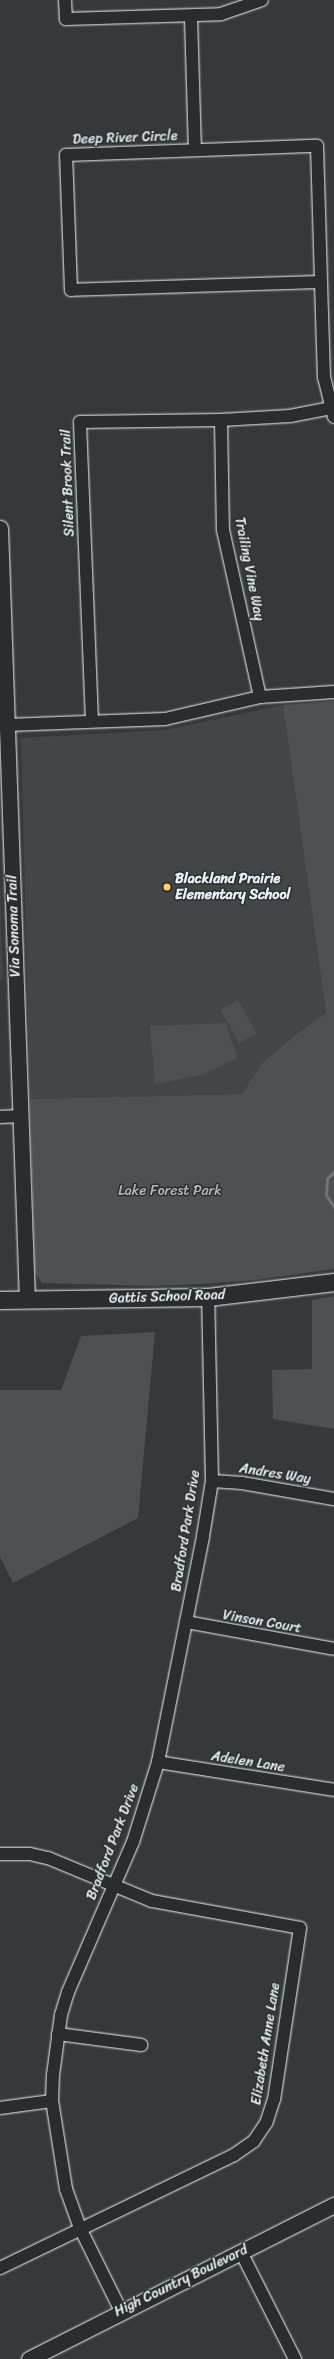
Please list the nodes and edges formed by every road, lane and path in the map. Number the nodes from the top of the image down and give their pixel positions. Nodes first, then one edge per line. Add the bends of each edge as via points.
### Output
1 (65, 0) edge
2 (262, 0) edge
3 (191, 17) junction
4 (195, 150) junction
5 (321, 282) junction
6 (332, 412) edge
7 (221, 420) junction
8 (0, 528) edge
9 (334, 692) edge
10 (260, 697) junction
11 (92, 722) junction
12 (7, 725) junction
13 (0, 1116) edge
14 (21, 1116) junction
15 (334, 1282) edge
16 (208, 1297) junction
17 (0, 1300) edge
18 (27, 1300) junction
19 (212, 1481) junction
20 (334, 1499) edge
21 (186, 1622) junction
22 (334, 1649) edge
23 (158, 1762) junction
24 (334, 1790) edge
25 (0, 1854) edge
26 (114, 1885) junction
27 (58, 2034) junction
28 (141, 2045) dead end
29 (52, 2101) junction
30 (0, 2108) edge
31 (334, 2205) edge
32 (80, 2228) junction
33 (241, 2252) junction
34 (0, 2268) edge
35 (121, 2311) junction
36 (29, 2359) edge
37 (296, 2359) edge

1 - 3 street via 66,19
2 - 3 street via 221,14
3 - 4 street
4 - 5 street, Deep River Circle via 317,146
4 - 5 street, Deep River Circle via 66,155 71,290
5 - 6 street, Deep River Circle via 324,377
6 - 7 street, Silent Brook Trail
7 - 10 street, Trailing Vine Way via 223,530
7 - 11 street, Silent Brook Trail via 80,422
8 - 12 street, Via Sonoma Trail
9 - 10 street
10 - 11 street via 165,719
11 - 12 street
12 - 14 street, Via Sonoma Trail
13 - 14 street
14 - 18 street, Via Sonoma Trail
15 - 16 main road, Gattis School Road
16 - 18 main road, Gattis School Road
16 - 19 street, Bradford Park Drive
17 - 18 main road, Gattis School Road
19 - 20 street, Andres Way via 242,1483
19 - 21 street, Bradford Park Drive
21 - 22 street, Vinson Court
21 - 23 street, Bradford Park Drive
23 - 24 street, Adelen Lane
23 - 26 street, Bradford Park Drive via 142,1818
25 - 26 street via 39,1855
26 - 27 street, Bradford Park Drive via 68,1992
26 - 32 street, Elizabeth Anne Lane via 152,1901 300,1928 274,2099 266,2123 254,2141 234,2155
27 - 28 street
27 - 29 street, Bradford Park Drive
29 - 30 street
29 - 32 street, Bradford Park Drive via 66,2189
31 - 33 street, High Country Boulevard
32 - 34 street, Elizabeth Anne Lane
32 - 35 street, Bradford Park Drive
33 - 35 street, High Country Boulevard
33 - 37 street
35 - 36 street, High Country Boulevard

